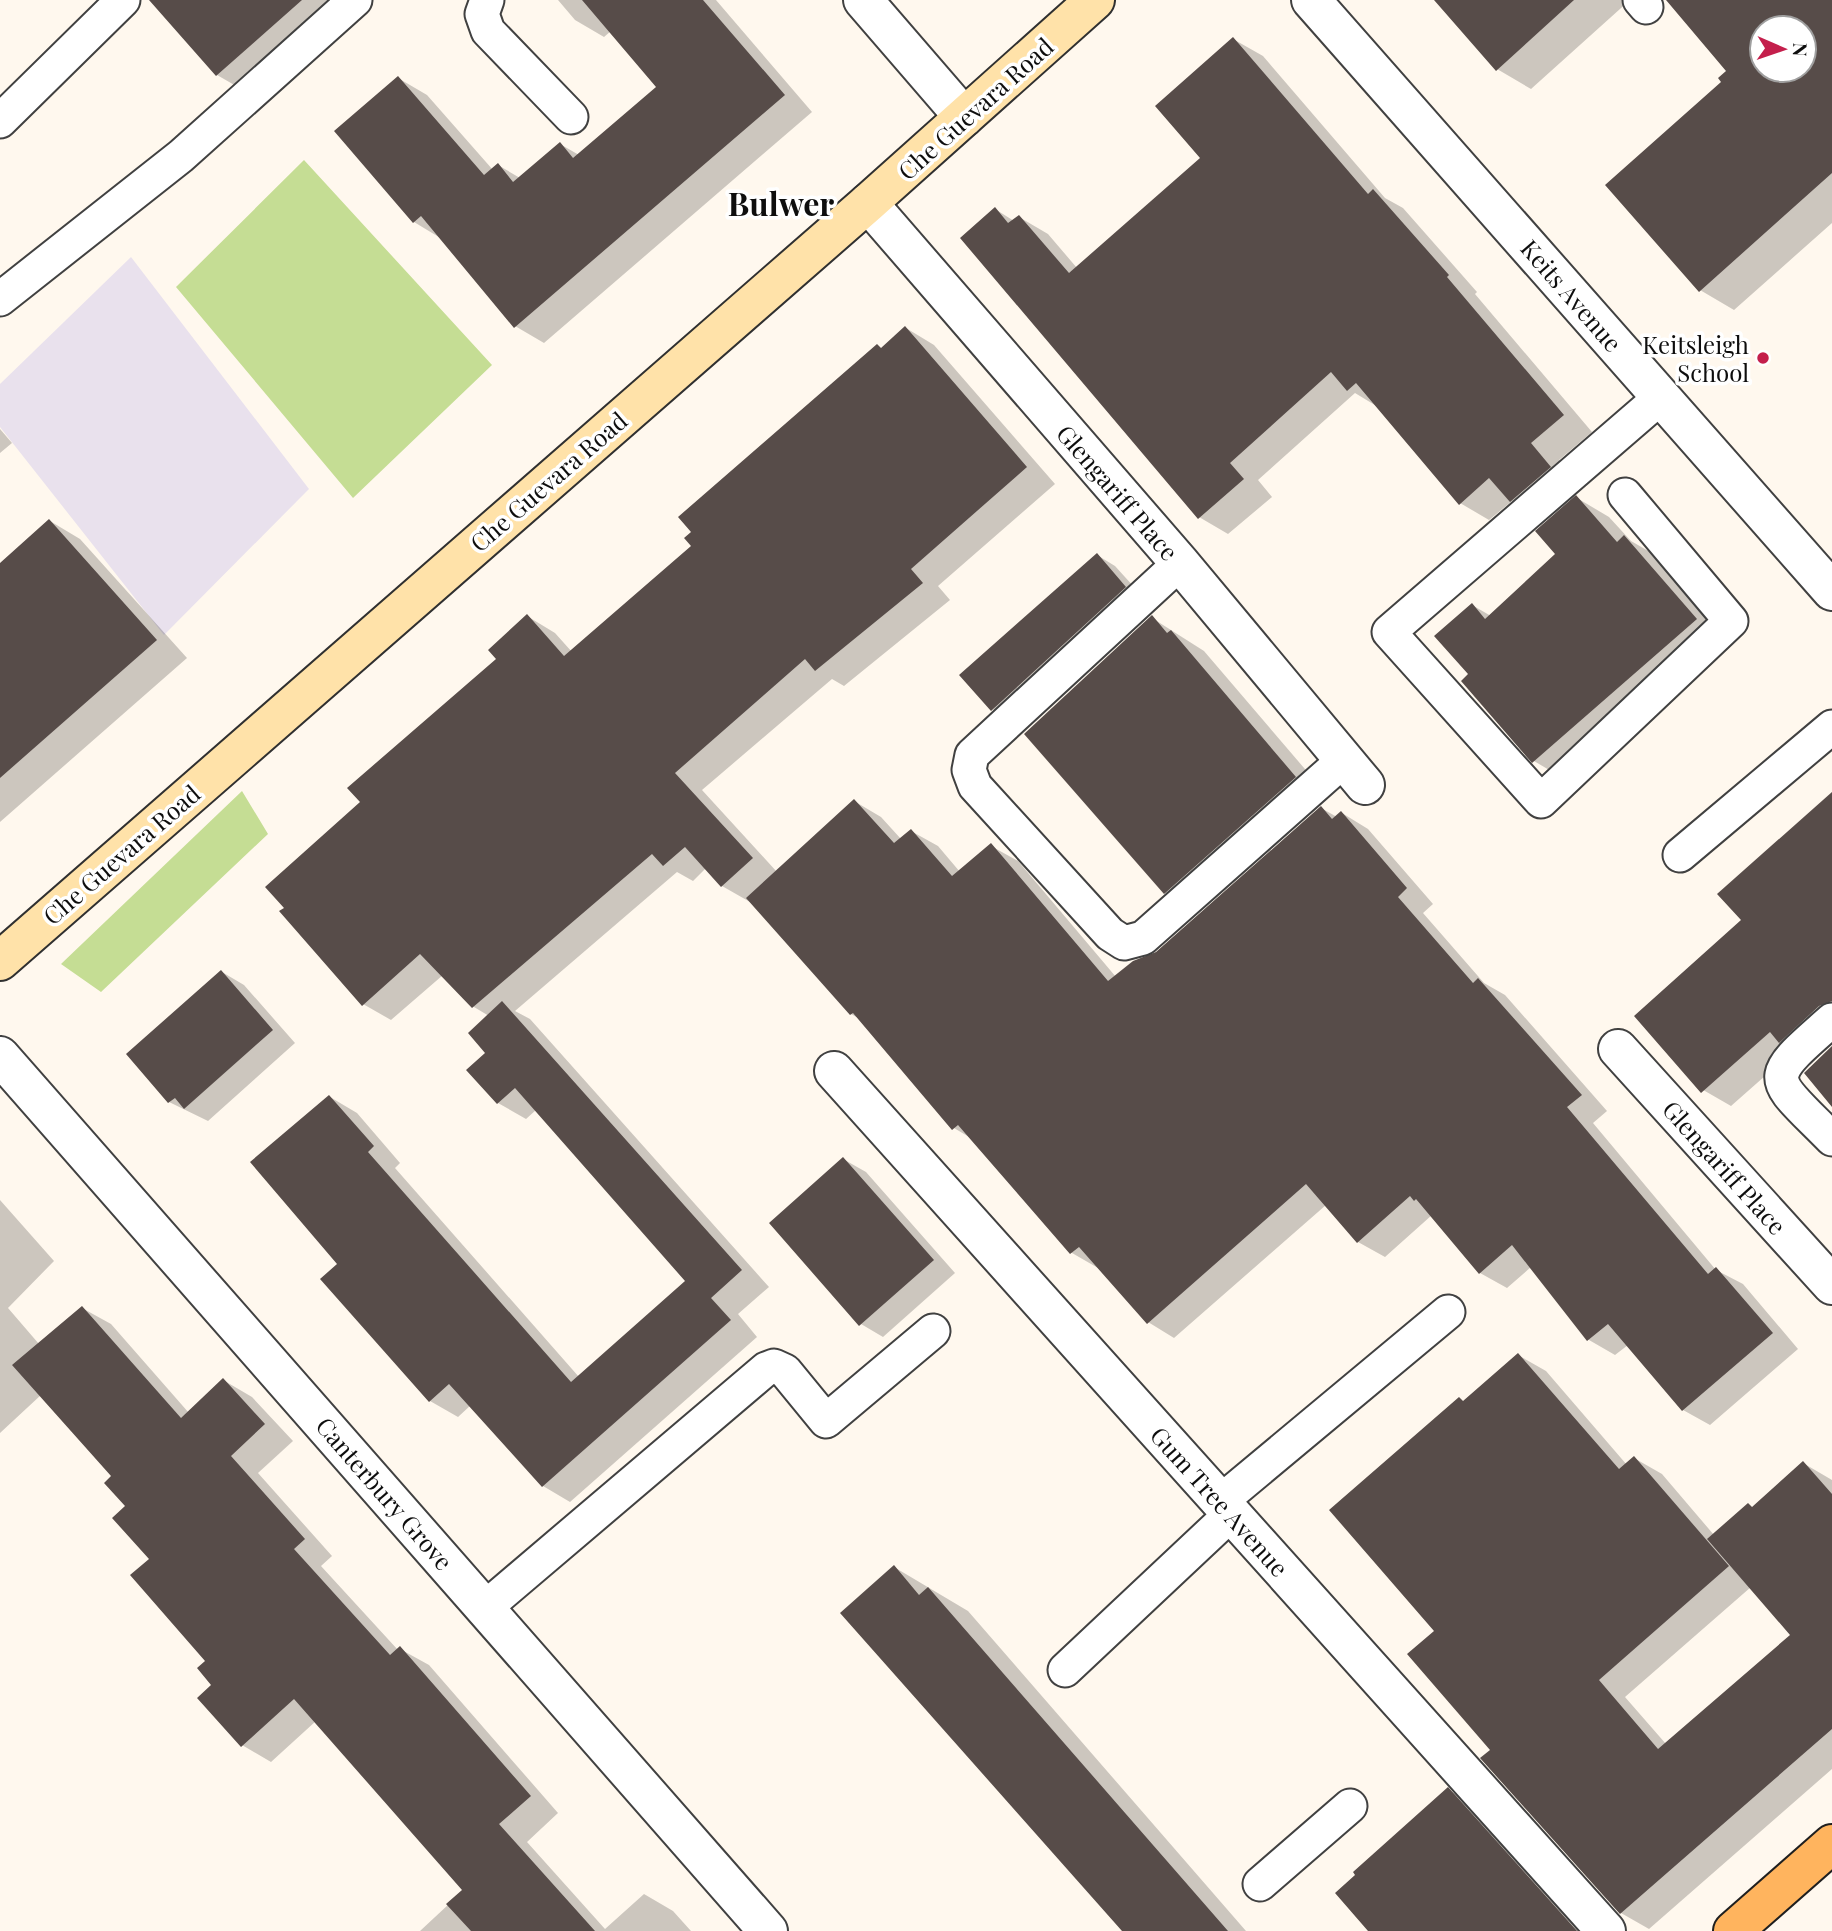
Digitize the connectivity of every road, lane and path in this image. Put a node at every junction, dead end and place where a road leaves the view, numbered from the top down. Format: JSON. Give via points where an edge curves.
{"nodes":[{"id":1,"x":123,"y":0,"type":"edge"},
{"id":2,"x":355,"y":0,"type":"edge"},
{"id":3,"x":487,"y":0,"type":"edge"},
{"id":4,"x":863,"y":0,"type":"edge"},
{"id":5,"x":1311,"y":0,"type":"edge"},
{"id":6,"x":1084,"y":3,"type":"edge"},
{"id":7,"x":571,"y":117,"type":"dead end"},
{"id":8,"x":964,"y":117,"type":"junction"},
{"id":9,"x":0,"y":121,"type":"edge"},
{"id":10,"x":868,"y":203,"type":"junction"},
{"id":11,"x":0,"y":299,"type":"edge"},
{"id":12,"x":1661,"y":397,"type":"junction"},
{"id":13,"x":1625,"y":495,"type":"dead end"},
{"id":14,"x":1180,"y":563,"type":"junction"},
{"id":15,"x":1832,"y":591,"type":"edge"},
{"id":16,"x":1832,"y":727,"type":"edge"},
{"id":17,"x":1354,"y":772,"type":"joint"},
{"id":18,"x":1680,"y":855,"type":"dead end"},
{"id":19,"x":0,"y":961,"type":"edge"},
{"id":20,"x":1832,"y":1020,"type":"edge"},
{"id":21,"x":1618,"y":1049,"type":"dead end"},
{"id":22,"x":0,"y":1056,"type":"edge"},
{"id":23,"x":834,"y":1071,"type":"dead end"},
{"id":24,"x":1832,"y":1139,"type":"edge"},
{"id":25,"x":1832,"y":1285,"type":"edge"},
{"id":26,"x":1448,"y":1312,"type":"dead end"},
{"id":27,"x":933,"y":1331,"type":"dead end"},
{"id":28,"x":1225,"y":1508,"type":"junction"},
{"id":29,"x":486,"y":1607,"type":"junction"},
{"id":30,"x":1065,"y":1670,"type":"dead end"},
{"id":31,"x":1350,"y":1805,"type":"dead end"},
{"id":32,"x":1832,"y":1844,"type":"edge"},
{"id":33,"x":1260,"y":1884,"type":"dead end"},
{"id":34,"x":768,"y":1931,"type":"edge"},
{"id":35,"x":1606,"y":1931,"type":"edge"},
{"id":36,"x":1732,"y":1931,"type":"edge"}],
"edges":[{"from":1,"to":9,"type":"lane"},
{"from":2,"to":11,"type":"lane","via":[[181,156]]},
{"from":3,"to":7,"type":"lane","via":[[482,14],[488,31]]},
{"from":4,"to":8,"type":"street"},
{"from":5,"to":12,"type":"street","name":"Keits Avenue"},
{"from":6,"to":8,"type":"main road","name":"Che Guevara Road"},
{"from":8,"to":10,"type":"main road","name":"Che Guevara Road"},
{"from":10,"to":14,"type":"street","name":"Glengariff Place"},
{"from":10,"to":19,"type":"main road","name":"Che Guevara Road"},
{"from":12,"to":13,"type":"lane","via":[[1388,632],[1541,801],[1731,621]]},
{"from":12,"to":15,"type":"street","name":"Keits Avenue"},
{"from":14,"to":17,"type":"street","name":"Glengariff Place"},
{"from":14,"to":17,"type":"lane","via":[[972,755],[969,770],[975,786],[1110,934],[1124,943],[1143,938]]},
{"from":16,"to":18,"type":"lane"},
{"from":20,"to":24,"type":"lane","via":[[1788,1059],[1780,1073],[1782,1088]]},
{"from":21,"to":25,"type":"street","name":"Glengariff Place"},
{"from":22,"to":29,"type":"street","name":"Canterbury Grove"},
{"from":23,"to":28,"type":"street","name":"Gum Tree Avenue"},
{"from":26,"to":28,"type":"lane"},
{"from":27,"to":29,"type":"lane","via":[[827,1421],[785,1371],[774,1366],[766,1369]]},
{"from":28,"to":30,"type":"lane","via":[[1157,1586]]},
{"from":28,"to":35,"type":"street","name":"Gum Tree Avenue"},
{"from":29,"to":34,"type":"street","name":"Canterbury Grove"},
{"from":31,"to":33,"type":"lane"},
{"from":32,"to":36,"type":"main road"}]}
